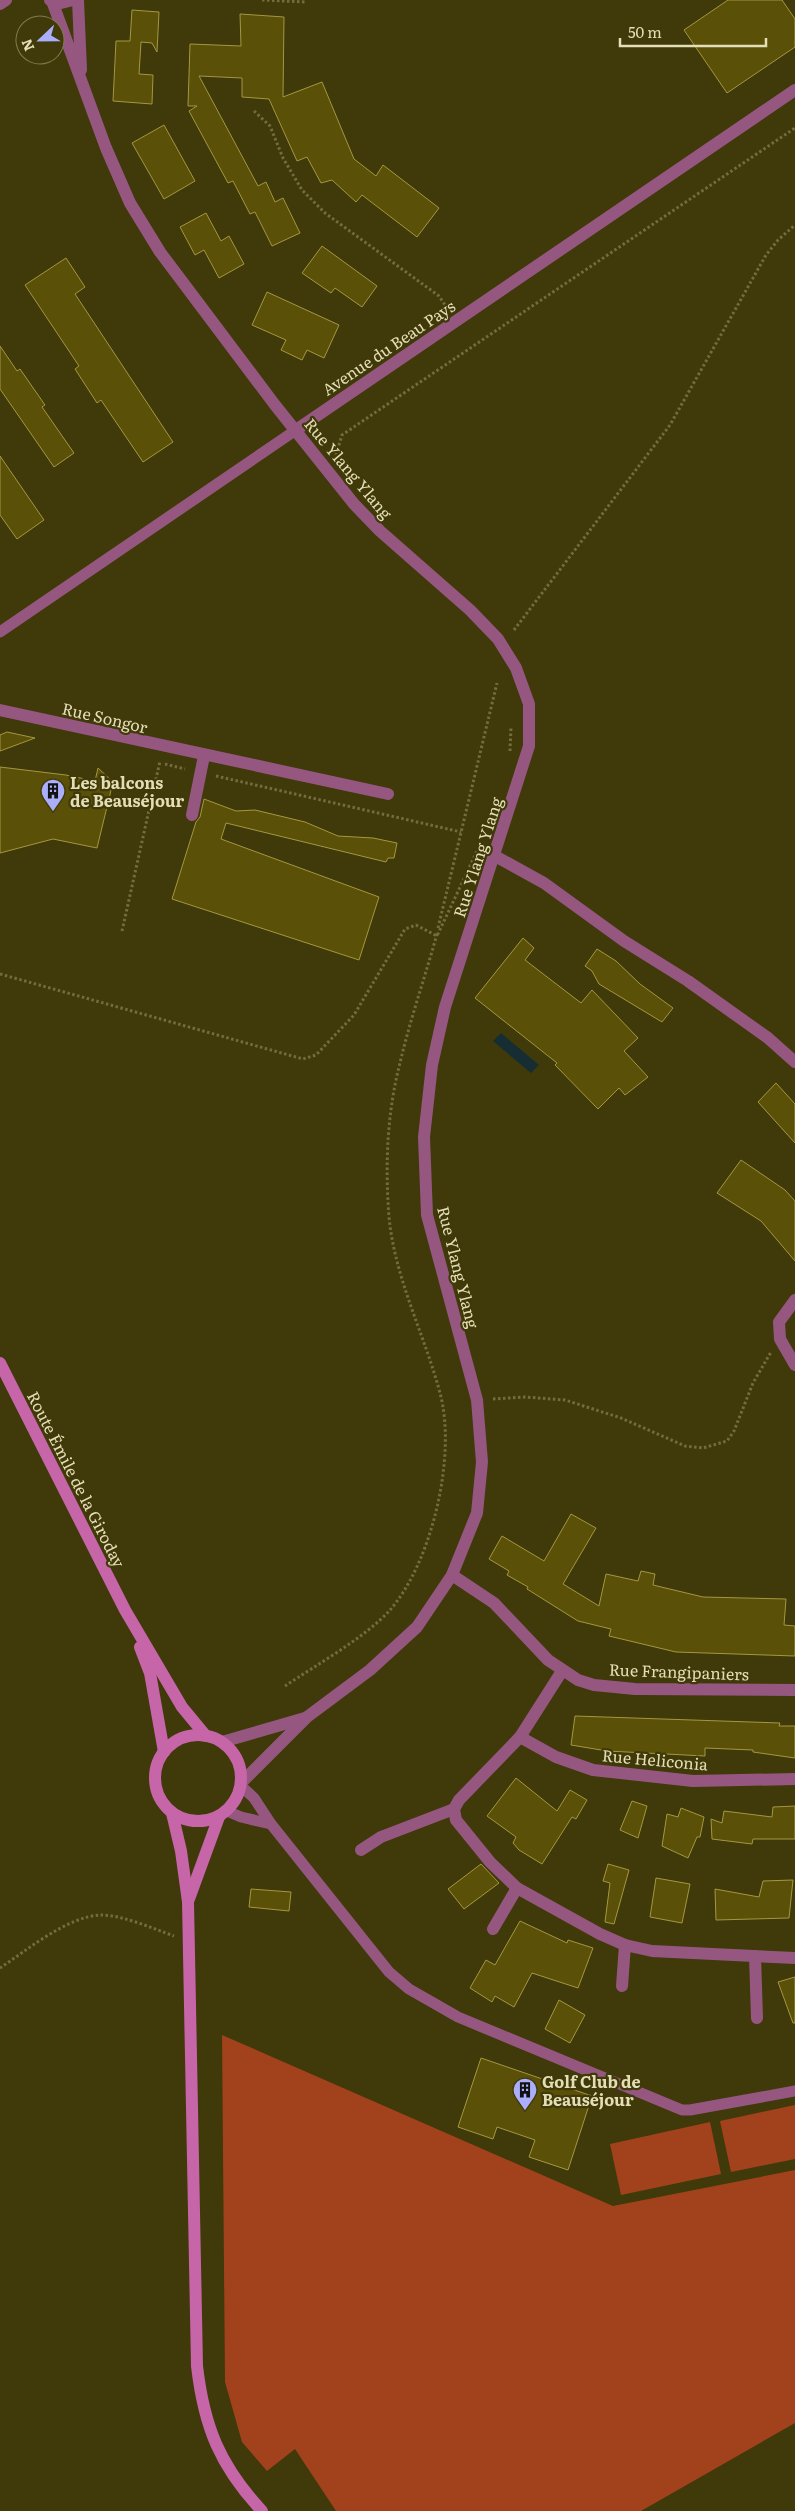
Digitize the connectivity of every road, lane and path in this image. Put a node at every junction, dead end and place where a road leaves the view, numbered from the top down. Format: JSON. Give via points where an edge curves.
{"nodes":[{"id":1,"x":6,"y":0,"type":"edge"},
{"id":2,"x":51,"y":0,"type":"edge"},
{"id":3,"x":72,"y":0,"type":"edge"},
{"id":4,"x":78,"y":0,"type":"edge"},
{"id":5,"x":262,"y":0,"type":"edge"},
{"id":6,"x":306,"y":2,"type":"dead end"},
{"id":7,"x":0,"y":4,"type":"edge"},
{"id":8,"x":82,"y":82,"type":"junction"},
{"id":9,"x":795,"y":90,"type":"edge"},
{"id":10,"x":254,"y":111,"type":"dead end"},
{"id":11,"x":795,"y":128,"type":"edge"},
{"id":12,"x":795,"y":225,"type":"edge"},
{"id":13,"x":456,"y":321,"type":"junction"},
{"id":14,"x":296,"y":430,"type":"junction"},
{"id":15,"x":330,"y":474,"type":"junction"},
{"id":16,"x":514,"y":630,"type":"dead end"},
{"id":17,"x":0,"y":632,"type":"edge"},
{"id":18,"x":0,"y":710,"type":"edge"},
{"id":19,"x":512,"y":721,"type":"dead end"},
{"id":20,"x":163,"y":746,"type":"junction"},
{"id":21,"x":204,"y":756,"type":"junction"},
{"id":22,"x":509,"y":758,"type":"dead end"},
{"id":23,"x":150,"y":760,"type":"dead end"},
{"id":24,"x":159,"y":763,"type":"junction"},
{"id":25,"x":200,"y":772,"type":"junction"},
{"id":26,"x":388,"y":794,"type":"dead end"},
{"id":27,"x":192,"y":815,"type":"dead end"},
{"id":28,"x":461,"y":832,"type":"dead end"},
{"id":29,"x":480,"y":841,"type":"dead end"},
{"id":30,"x":495,"y":856,"type":"junction"},
{"id":31,"x":122,"y":931,"type":"dead end"},
{"id":32,"x":0,"y":974,"type":"edge"},
{"id":33,"x":795,"y":1062,"type":"edge"},
{"id":34,"x":795,"y":1300,"type":"edge"},
{"id":35,"x":780,"y":1339,"type":"junction"},
{"id":36,"x":0,"y":1363,"type":"edge"},
{"id":37,"x":795,"y":1365,"type":"edge"},
{"id":38,"x":477,"y":1400,"type":"junction"},
{"id":39,"x":452,"y":1575,"type":"junction"},
{"id":40,"x":125,"y":1610,"type":"junction"},
{"id":41,"x":562,"y":1671,"type":"junction"},
{"id":42,"x":795,"y":1690,"type":"edge"},
{"id":43,"x":307,"y":1717,"type":"junction"},
{"id":44,"x":206,"y":1736,"type":"junction"},
{"id":45,"x":520,"y":1737,"type":"junction"},
{"id":46,"x":222,"y":1742,"type":"junction"},
{"id":47,"x":164,"y":1752,"type":"junction"},
{"id":48,"x":795,"y":1779,"type":"edge"},
{"id":49,"x":241,"y":1784,"type":"junction"},
{"id":50,"x":454,"y":1809,"type":"junction"},
{"id":51,"x":172,"y":1813,"type":"junction"},
{"id":52,"x":223,"y":1814,"type":"junction"},
{"id":53,"x":271,"y":1824,"type":"junction"},
{"id":54,"x":361,"y":1850,"type":"dead end"},
{"id":55,"x":517,"y":1888,"type":"junction"},
{"id":56,"x":188,"y":1902,"type":"junction"},
{"id":57,"x":493,"y":1929,"type":"dead end"},
{"id":58,"x":189,"y":1942,"type":"junction"},
{"id":59,"x":624,"y":1945,"type":"junction"},
{"id":60,"x":755,"y":1956,"type":"junction"},
{"id":61,"x":795,"y":1958,"type":"edge"},
{"id":62,"x":0,"y":1968,"type":"edge"},
{"id":63,"x":622,"y":1986,"type":"dead end"},
{"id":64,"x":757,"y":2018,"type":"dead end"},
{"id":65,"x":795,"y":2091,"type":"edge"},
{"id":66,"x":262,"y":2511,"type":"edge"}],
"edges":[{"from":1,"to":7,"type":"street"},
{"from":2,"to":3,"type":"street","via":[[61,3]]},
{"from":2,"to":8,"type":"street","name":"Rue Ylang Ylang"},
{"from":4,"to":8,"type":"street","name":"Rue Ylang Ylang"},
{"from":5,"to":6,"type":"path"},
{"from":8,"to":14,"type":"street","name":"Rue Ylang Ylang","via":[[130,203],[155,244]]},
{"from":9,"to":13,"type":"street","name":"Avenue du Beau Pays"},
{"from":10,"to":13,"type":"path","via":[[270,126],[282,158],[302,190],[325,213],[438,296]]},
{"from":11,"to":15,"type":"path","via":[[342,435]]},
{"from":12,"to":16,"type":"path","via":[[766,256],[670,425]]},
{"from":13,"to":14,"type":"street","name":"Avenue du Beau Pays"},
{"from":14,"to":15,"type":"street","name":"Rue Ylang Ylang"},
{"from":14,"to":17,"type":"lane","name":"Avenue du Beau Pays"},
{"from":15,"to":30,"type":"street","name":"Rue Ylang Ylang","via":[[380,531],[498,639],[516,668],[529,704],[529,746]]},
{"from":18,"to":20,"type":"street","name":"Rue Songor"},
{"from":19,"to":22,"type":"path"},
{"from":20,"to":21,"type":"street","name":"Rue Songor"},
{"from":20,"to":24,"type":"path"},
{"from":21,"to":25,"type":"street"},
{"from":21,"to":26,"type":"street","name":"Rue Songor"},
{"from":23,"to":24,"type":"path"},
{"from":24,"to":25,"type":"path"},
{"from":24,"to":31,"type":"path"},
{"from":25,"to":27,"type":"street"},
{"from":25,"to":28,"type":"path"},
{"from":29,"to":32,"type":"path","via":[[436,936],[416,925],[405,929],[354,1015],[328,1045],[316,1055],[303,1059]]},
{"from":30,"to":33,"type":"street","via":[[544,883],[624,941],[688,981],[768,1038]]},
{"from":30,"to":38,"type":"street","name":"Rue Ylang Ylang","via":[[445,1007],[432,1065],[424,1137],[427,1215]]},
{"from":34,"to":35,"type":"street","via":[[779,1322]]},
{"from":35,"to":37,"type":"street"},
{"from":35,"to":38,"type":"path","via":[[753,1382],[727,1441],[703,1448],[685,1446],[621,1418],[565,1400],[525,1397]]},
{"from":36,"to":40,"type":"main road","name":"Route Émile de la Giroday"},
{"from":38,"to":39,"type":"street","name":"Rue Ylang Ylang","via":[[482,1462],[477,1513]]},
{"from":39,"to":41,"type":"street","name":"Rue Frangipaniers","via":[[494,1603]]},
{"from":39,"to":43,"type":"street","name":"Rue Ylang Ylang","via":[[417,1628],[370,1670]]},
{"from":40,"to":44,"type":"main road","via":[[182,1707]]},
{"from":40,"to":47,"type":"main road","via":[[150,1673]]},
{"from":41,"to":42,"type":"street","name":"Rue Frangipaniers","via":[[594,1685],[635,1689]]},
{"from":41,"to":45,"type":"street"},
{"from":43,"to":46,"type":"street"},
{"from":43,"to":49,"type":"street"},
{"from":44,"to":46,"type":"main road"},
{"from":44,"to":47,"type":"main road","via":[[182,1738]]},
{"from":45,"to":48,"type":"street","name":"Rue Heliconia","via":[[556,1757],[593,1770],[693,1781]]},
{"from":45,"to":50,"type":"street"},
{"from":46,"to":49,"type":"main road","via":[[237,1760]]},
{"from":47,"to":51,"type":"main road","via":[[157,1764],[155,1778],[163,1804]]},
{"from":49,"to":52,"type":"main road","via":[[238,1795]]},
{"from":49,"to":53,"type":"lane"},
{"from":50,"to":54,"type":"street","via":[[381,1837]]},
{"from":50,"to":55,"type":"street","via":[[456,1820],[490,1862]]},
{"from":51,"to":52,"type":"main road","via":[[195,1822],[208,1821]]},
{"from":51,"to":56,"type":"main road"},
{"from":52,"to":53,"type":"lane"},
{"from":52,"to":56,"type":"main road"},
{"from":53,"to":65,"type":"lane","via":[[389,1972],[409,1989],[458,2016],[682,2110]]},
{"from":55,"to":57,"type":"street"},
{"from":55,"to":59,"type":"street"},
{"from":56,"to":58,"type":"main road"},
{"from":58,"to":62,"type":"path","via":[[134,1922],[101,1915],[79,1920],[53,1933]]},
{"from":58,"to":66,"type":"main road","via":[[197,2366],[201,2396],[215,2443],[234,2479]]},
{"from":59,"to":60,"type":"street","via":[[652,1950]]},
{"from":59,"to":63,"type":"street"},
{"from":60,"to":61,"type":"street"},
{"from":60,"to":64,"type":"street"}]}
